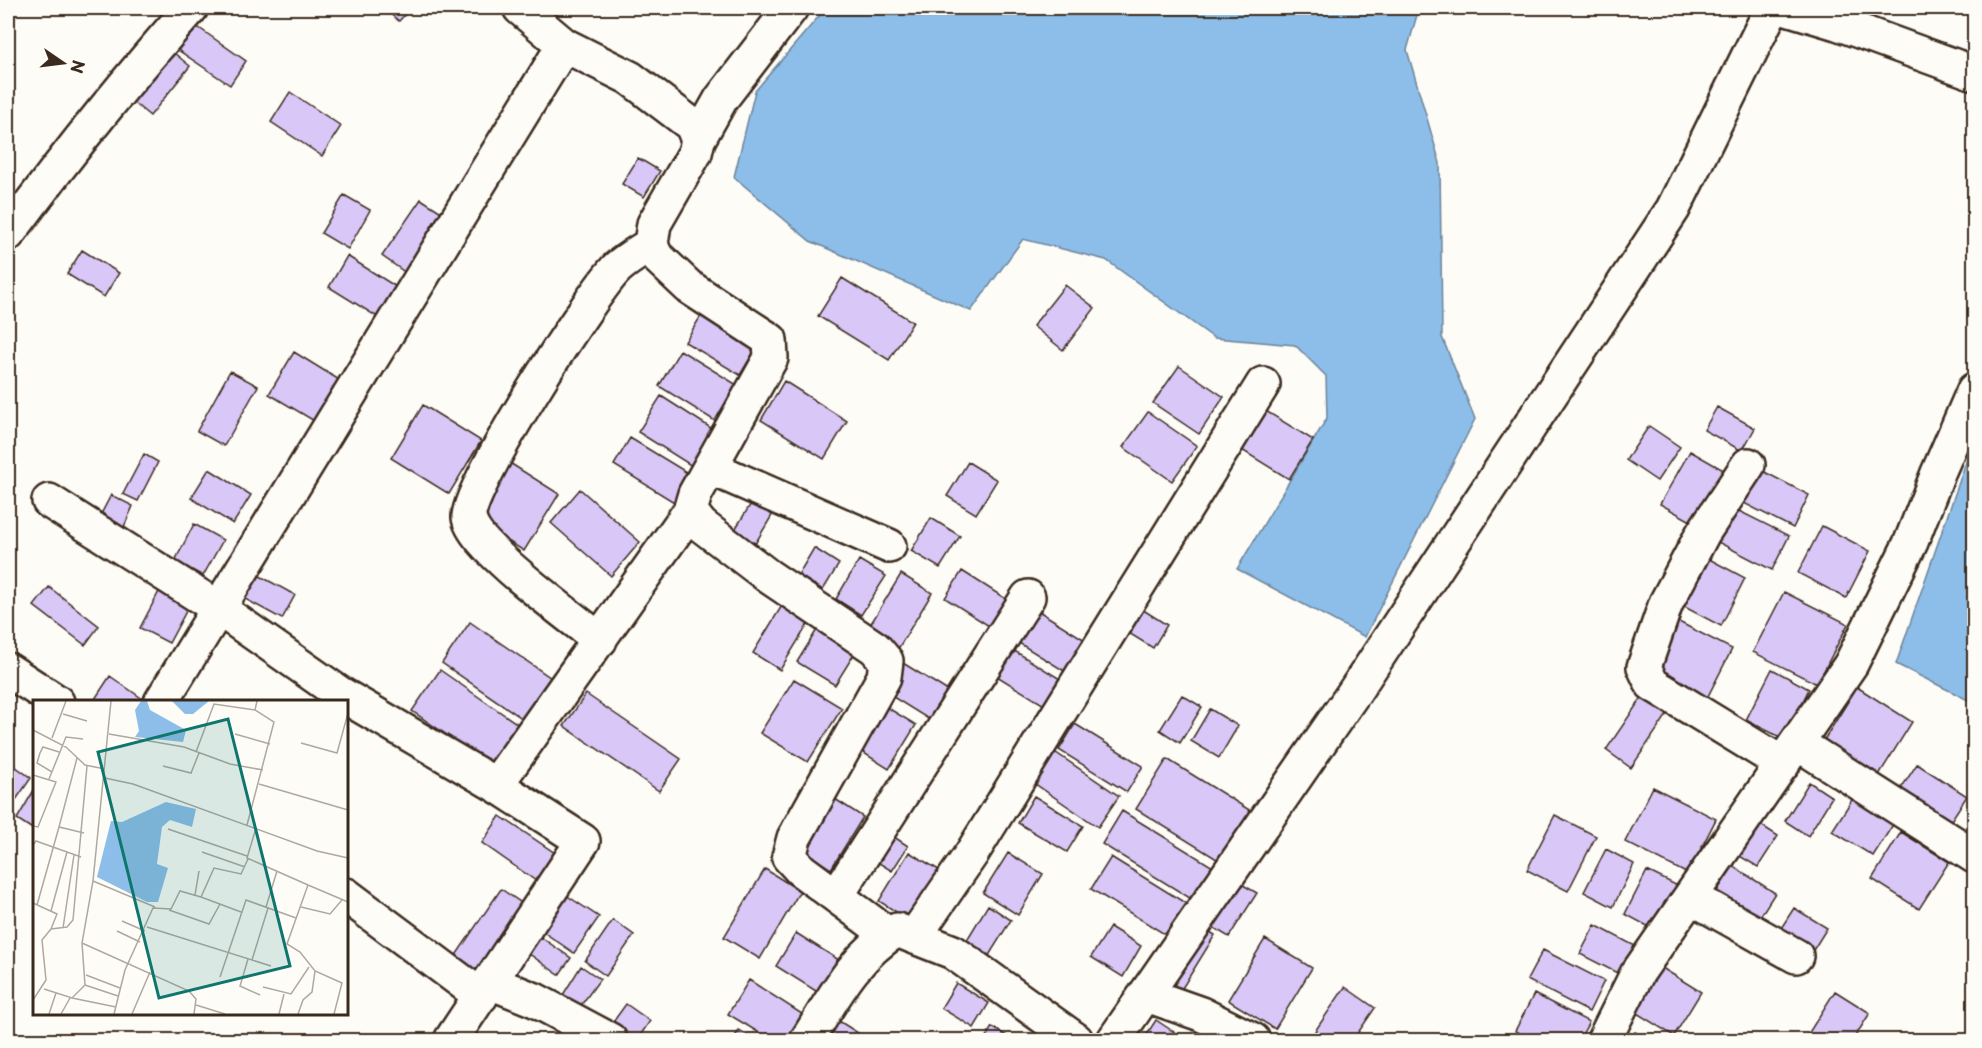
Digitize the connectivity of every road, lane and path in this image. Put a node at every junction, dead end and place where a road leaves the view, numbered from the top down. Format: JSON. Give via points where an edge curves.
{"nodes":[{"id":1,"x":191,"y":8,"type":"edge"},
{"id":2,"x":791,"y":8,"type":"edge"},
{"id":3,"x":1772,"y":8,"type":"edge"},
{"id":4,"x":1786,"y":8,"type":"edge"},
{"id":5,"x":535,"y":12,"type":"edge"},
{"id":6,"x":1840,"y":15,"type":"edge"},
{"id":7,"x":564,"y":45,"type":"junction"},
{"id":8,"x":1974,"y":73,"type":"edge"},
{"id":9,"x":698,"y":140,"type":"junction"},
{"id":10,"x":8,"y":234,"type":"edge"},
{"id":11,"x":651,"y":244,"type":"junction"},
{"id":12,"x":1263,"y":384,"type":"dead end"},
{"id":13,"x":1974,"y":390,"type":"edge"},
{"id":14,"x":1748,"y":465,"type":"dead end"},
{"id":15,"x":711,"y":468,"type":"junction"},
{"id":16,"x":49,"y":501,"type":"dead end"},
{"id":17,"x":690,"y":511,"type":"junction"},
{"id":18,"x":889,"y":546,"type":"dead end"},
{"id":19,"x":1028,"y":597,"type":"dead end"},
{"id":20,"x":218,"y":608,"type":"junction"},
{"id":21,"x":600,"y":640,"type":"junction"},
{"id":22,"x":8,"y":670,"type":"edge"},
{"id":23,"x":54,"y":700,"type":"edge"},
{"id":24,"x":162,"y":700,"type":"edge"},
{"id":25,"x":1790,"y":754,"type":"junction"},
{"id":26,"x":496,"y":785,"type":"junction"},
{"id":27,"x":1974,"y":855,"type":"edge"},
{"id":28,"x":837,"y":895,"type":"junction"},
{"id":29,"x":348,"y":896,"type":"edge"},
{"id":30,"x":1691,"y":897,"type":"junction"},
{"id":31,"x":902,"y":936,"type":"junction"},
{"id":32,"x":1796,"y":956,"type":"dead end"},
{"id":33,"x":485,"y":989,"type":"junction"},
{"id":34,"x":1147,"y":995,"type":"junction"},
{"id":35,"x":451,"y":1041,"type":"edge"},
{"id":36,"x":610,"y":1041,"type":"edge"},
{"id":37,"x":807,"y":1041,"type":"edge"},
{"id":38,"x":1076,"y":1041,"type":"edge"},
{"id":39,"x":1114,"y":1041,"type":"edge"},
{"id":40,"x":1253,"y":1041,"type":"edge"},
{"id":41,"x":1604,"y":1041,"type":"edge"}],
"edges":[{"from":1,"to":10,"type":"street","via":[[69,152]]},
{"from":2,"to":9,"type":"street","via":[[721,99]]},
{"from":3,"to":34,"type":"street","via":[[1673,209],[1355,691]]},
{"from":4,"to":6,"type":"street"},
{"from":5,"to":7,"type":"street"},
{"from":6,"to":8,"type":"street"},
{"from":7,"to":9,"type":"street","via":[[630,78],[692,125]]},
{"from":7,"to":20,"type":"street"},
{"from":9,"to":11,"type":"street","via":[[695,153],[654,224]]},
{"from":11,"to":15,"type":"street","via":[[655,255],[689,287],[770,340],[771,358]]},
{"from":11,"to":21,"type":"street","via":[[617,268],[579,320],[510,429],[476,490],[468,516],[474,531],[502,560]]},
{"from":12,"to":31,"type":"street","via":[[972,853]]},
{"from":13,"to":25,"type":"street","via":[[1911,542],[1851,664]]},
{"from":14,"to":25,"type":"street","via":[[1703,533],[1666,603],[1644,667],[1652,684]]},
{"from":15,"to":17,"type":"street"},
{"from":15,"to":18,"type":"street"},
{"from":16,"to":20,"type":"street"},
{"from":17,"to":21,"type":"street"},
{"from":17,"to":28,"type":"street","via":[[701,525],[875,648],[886,661],[884,676],[794,838],[789,857]]},
{"from":19,"to":28,"type":"street"},
{"from":20,"to":24,"type":"street"},
{"from":20,"to":26,"type":"street","via":[[339,693]]},
{"from":21,"to":26,"type":"street"},
{"from":22,"to":23,"type":"street"},
{"from":25,"to":27,"type":"street"},
{"from":25,"to":30,"type":"street"},
{"from":26,"to":33,"type":"street","via":[[583,841]]},
{"from":28,"to":31,"type":"street"},
{"from":29,"to":33,"type":"street"},
{"from":30,"to":32,"type":"street"},
{"from":30,"to":41,"type":"street","via":[[1637,974]]},
{"from":31,"to":37,"type":"street","via":[[879,940],[854,966]]},
{"from":31,"to":38,"type":"street","via":[[953,952]]},
{"from":33,"to":35,"type":"street"},
{"from":33,"to":36,"type":"street","via":[[535,1000]]},
{"from":34,"to":39,"type":"street"},
{"from":34,"to":40,"type":"street","via":[[1201,1014]]}]}
